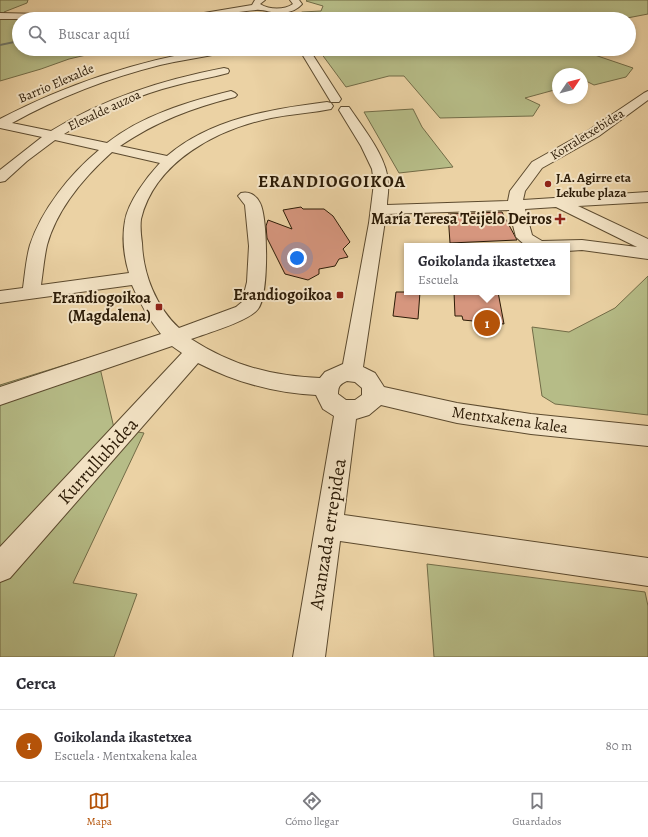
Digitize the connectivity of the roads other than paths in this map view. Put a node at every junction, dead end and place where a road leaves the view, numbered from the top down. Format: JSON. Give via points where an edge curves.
{"nodes":[{"id":1,"x":294,"y":0,"type":"edge"},
{"id":2,"x":259,"y":4,"type":"edge"},
{"id":3,"x":279,"y":10,"type":"joint"},
{"id":4,"x":221,"y":12,"type":"edge"},
{"id":5,"x":0,"y":16,"type":"edge"},
{"id":6,"x":12,"y":16,"type":"edge"},
{"id":7,"x":186,"y":56,"type":"edge"},
{"id":8,"x":219,"y":56,"type":"edge"},
{"id":9,"x":308,"y":56,"type":"edge"},
{"id":10,"x":224,"y":71,"type":"junction"},
{"id":11,"x":231,"y":95,"type":"junction"},
{"id":12,"x":648,"y":95,"type":"edge"},
{"id":13,"x":336,"y":105,"type":"junction"},
{"id":14,"x":239,"y":114,"type":"junction"},
{"id":15,"x":0,"y":124,"type":"edge"},
{"id":16,"x":53,"y":135,"type":"junction"},
{"id":17,"x":108,"y":148,"type":"junction"},
{"id":18,"x":170,"y":161,"type":"junction"},
{"id":19,"x":0,"y":178,"type":"edge"},
{"id":20,"x":246,"y":196,"type":"dead end"},
{"id":21,"x":648,"y":197,"type":"edge"},
{"id":22,"x":560,"y":203,"type":"junction"},
{"id":23,"x":517,"y":205,"type":"junction"},
{"id":24,"x":379,"y":210,"type":"junction"},
{"id":25,"x":533,"y":243,"type":"edge"},
{"id":26,"x":570,"y":245,"type":"edge"},
{"id":27,"x":648,"y":246,"type":"edge"},
{"id":28,"x":648,"y":254,"type":"edge"},
{"id":29,"x":138,"y":278,"type":"junction"},
{"id":30,"x":31,"y":293,"type":"junction"},
{"id":31,"x":0,"y":297,"type":"edge"},
{"id":32,"x":176,"y":337,"type":"junction"},
{"id":33,"x":195,"y":352,"type":"junction"},
{"id":34,"x":352,"y":372,"type":"junction"},
{"id":35,"x":326,"y":387,"type":"junction"},
{"id":36,"x":374,"y":394,"type":"junction"},
{"id":37,"x":0,"y":396,"type":"edge"},
{"id":38,"x":346,"y":410,"type":"junction"},
{"id":39,"x":648,"y":436,"type":"edge"},
{"id":40,"x":330,"y":526,"type":"junction"},
{"id":41,"x":0,"y":568,"type":"edge"},
{"id":42,"x":648,"y":572,"type":"edge"},
{"id":43,"x":309,"y":657,"type":"edge"}],
"edges":[{"from":1,"to":3,"type":"street","via":[[297,6]]},
{"from":2,"to":3,"type":"street","via":[[267,10]]},
{"from":2,"to":4,"type":"street"},
{"from":5,"to":6,"type":"street"},
{"from":7,"to":15,"type":"street","name":"Barrio Elexalde","via":[[117,74],[55,96]]},
{"from":8,"to":10,"type":"street"},
{"from":9,"to":13,"type":"street"},
{"from":10,"to":11,"type":"street"},
{"from":10,"to":16,"type":"street","name":"Elexalde auzoa","via":[[144,91],[84,116]]},
{"from":11,"to":14,"type":"street"},
{"from":11,"to":17,"type":"street","name":"Elexalde auzoa","via":[[170,112],[139,127]]},
{"from":12,"to":23,"type":"street","name":"Korraletxebidea","via":[[594,133],[537,165],[516,194]]},
{"from":13,"to":14,"type":"street"},
{"from":13,"to":24,"type":"street","via":[[368,146],[379,169]]},
{"from":14,"to":18,"type":"street","via":[[185,148]]},
{"from":15,"to":16,"type":"street"},
{"from":16,"to":17,"type":"street"},
{"from":16,"to":19,"type":"street","name":"Elexalde auzoa"},
{"from":17,"to":18,"type":"street"},
{"from":17,"to":30,"type":"street","name":"Elexalde auzoa","via":[[73,182],[53,214],[40,240]]},
{"from":18,"to":29,"type":"street","via":[[150,184],[134,218],[131,249]]},
{"from":20,"to":32,"type":"street","via":[[253,204],[258,246],[256,282],[251,305],[243,312],[227,319]]},
{"from":21,"to":22,"type":"street"},
{"from":22,"to":23,"type":"street"},
{"from":22,"to":27,"type":"street"},
{"from":23,"to":24,"type":"street"},
{"from":23,"to":25,"type":"street","via":[[524,238]]},
{"from":24,"to":34,"type":"street"},
{"from":26,"to":28,"type":"street"},
{"from":29,"to":30,"type":"street"},
{"from":29,"to":32,"type":"street","via":[[160,318]]},
{"from":30,"to":31,"type":"street"},
{"from":32,"to":33,"type":"street"},
{"from":32,"to":37,"type":"street"},
{"from":33,"to":35,"type":"street","via":[[242,374],[273,382]]},
{"from":33,"to":41,"type":"street","name":"Kurrullubidea"},
{"from":34,"to":35,"type":"street","via":[[332,377]]},
{"from":34,"to":36,"type":"street","via":[[371,382]]},
{"from":35,"to":38,"type":"street","via":[[326,393],[333,404]]},
{"from":36,"to":38,"type":"street","via":[[372,400],[361,409]]},
{"from":36,"to":39,"type":"street","name":"Mentxakena kalea","via":[[457,413],[531,424]]},
{"from":38,"to":40,"type":"street","name":"Avanzada errepidea"},
{"from":40,"to":42,"type":"street"},
{"from":40,"to":43,"type":"street","name":"Avanzada errepidea"}]}
